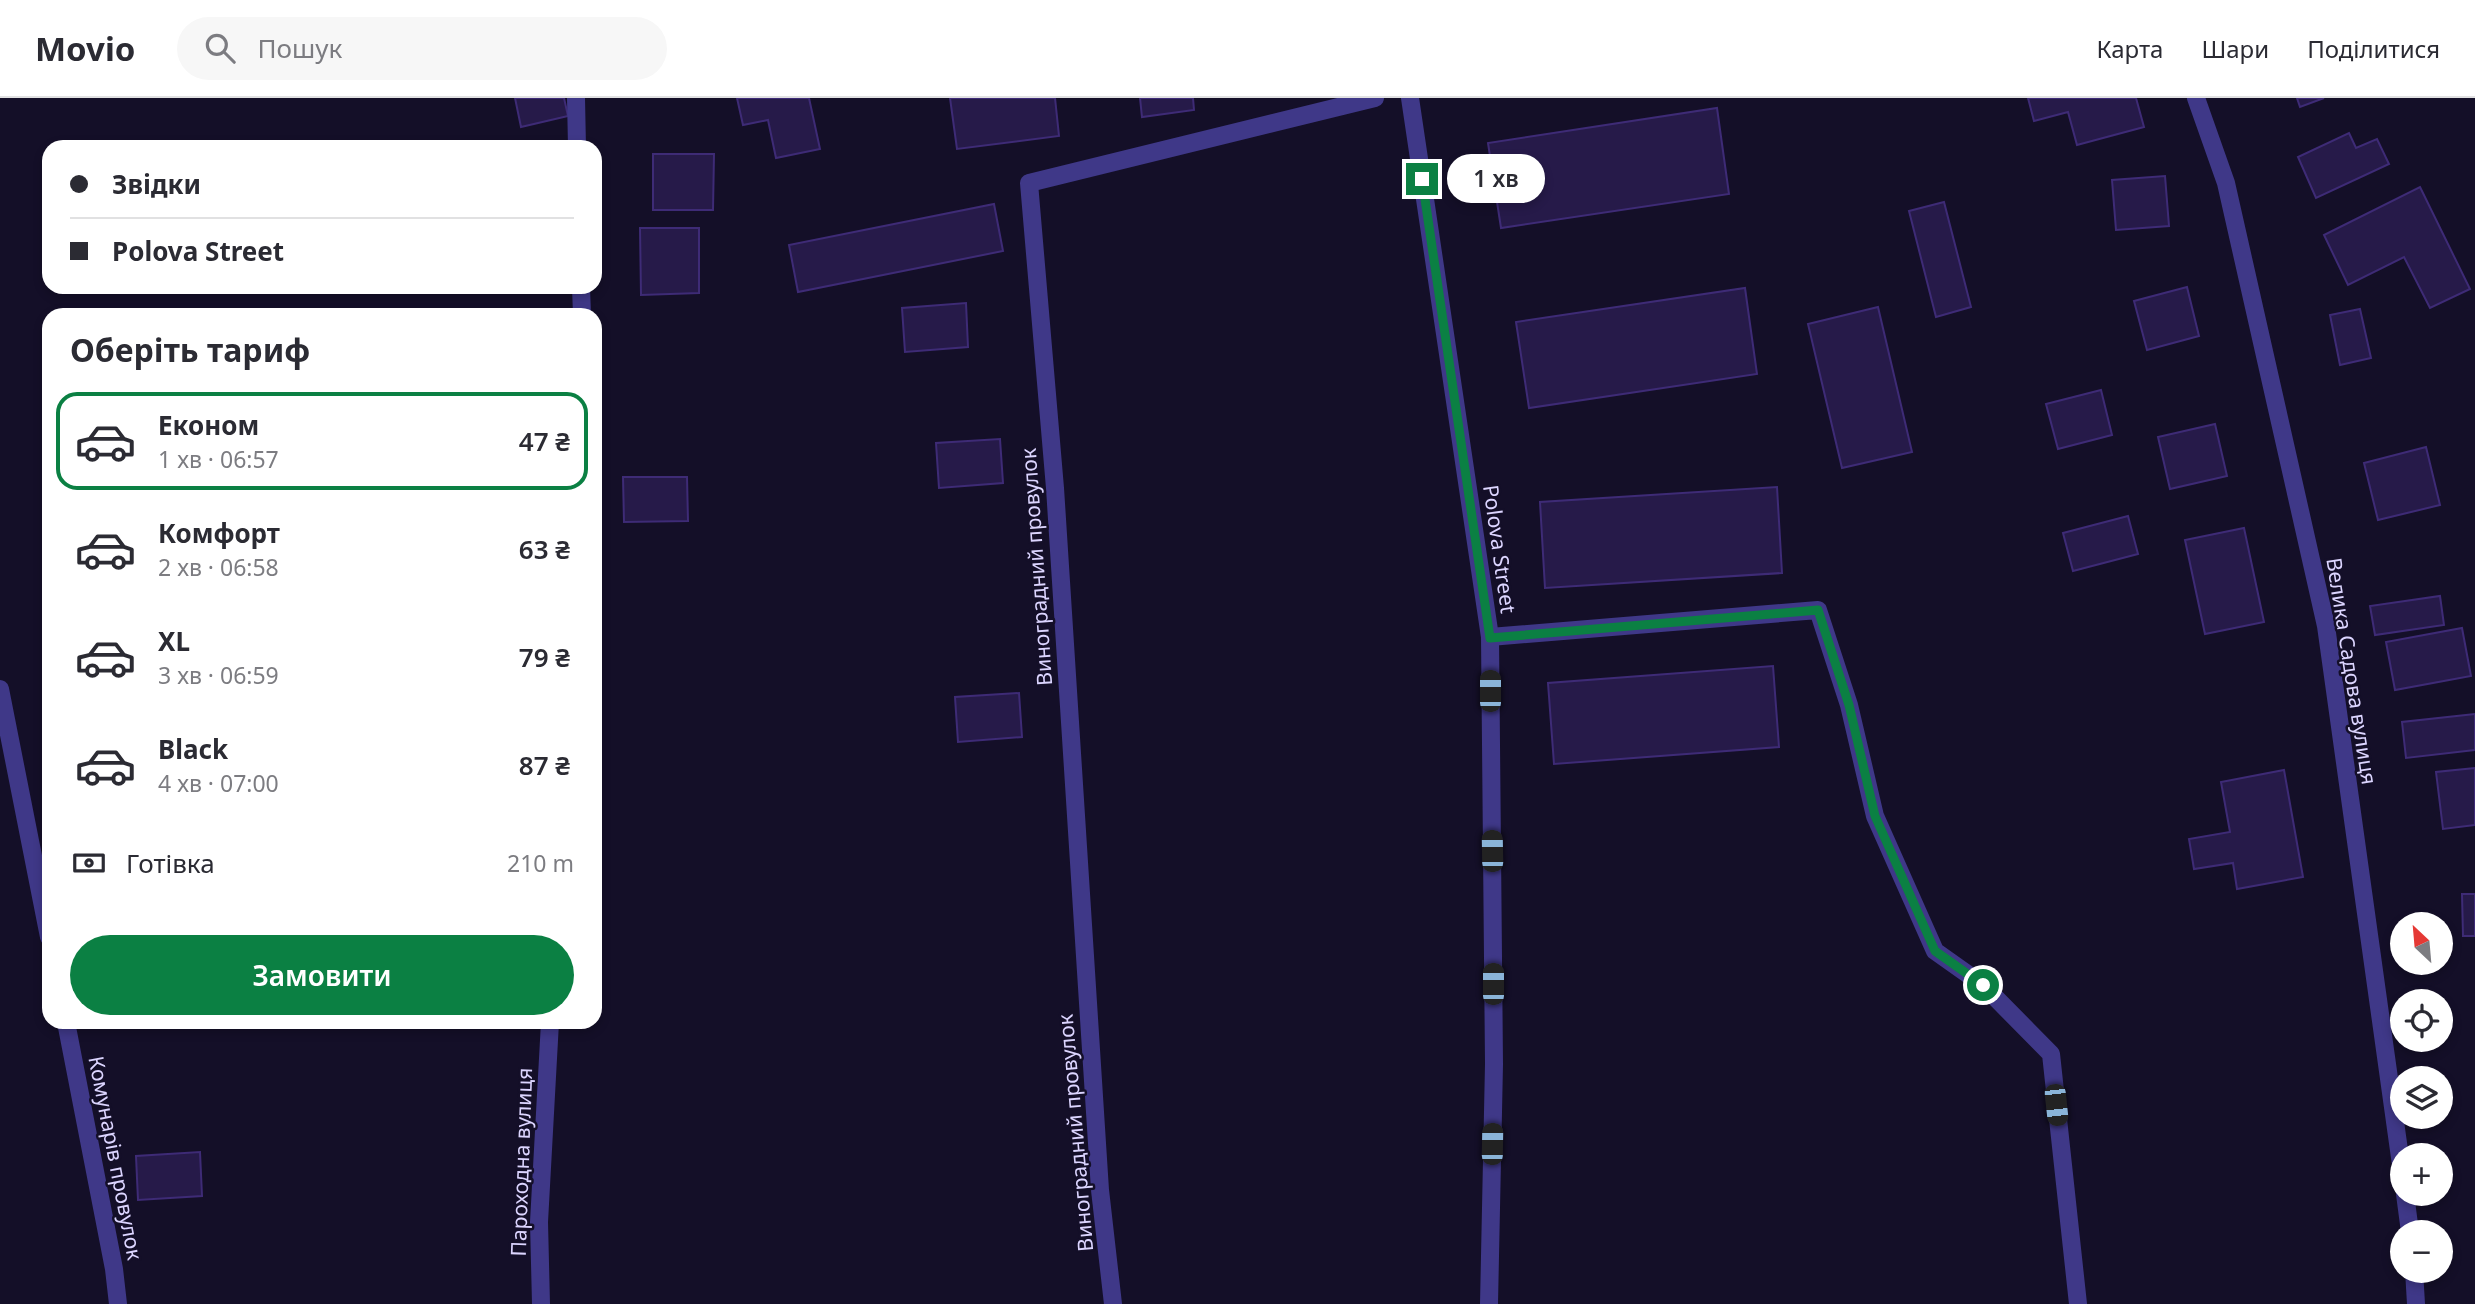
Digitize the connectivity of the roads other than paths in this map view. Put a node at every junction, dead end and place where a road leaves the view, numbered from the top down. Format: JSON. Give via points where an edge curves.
{"nodes":[{"id":1,"x":576,"y":98,"type":"edge"},
{"id":2,"x":1375,"y":98,"type":"edge"},
{"id":3,"x":1410,"y":98,"type":"edge"},
{"id":4,"x":2196,"y":98,"type":"edge"},
{"id":5,"x":577,"y":140,"type":"edge"},
{"id":6,"x":1490,"y":638,"type":"junction"},
{"id":7,"x":0,"y":689,"type":"edge"},
{"id":8,"x":42,"y":902,"type":"edge"},
{"id":9,"x":67,"y":1029,"type":"edge"},
{"id":10,"x":550,"y":1029,"type":"edge"},
{"id":11,"x":2398,"y":1143,"type":"edge"},
{"id":12,"x":2415,"y":1283,"type":"edge"},
{"id":13,"x":118,"y":1304,"type":"edge"},
{"id":14,"x":541,"y":1304,"type":"edge"},
{"id":15,"x":1113,"y":1304,"type":"edge"},
{"id":16,"x":1489,"y":1304,"type":"edge"},
{"id":17,"x":2078,"y":1304,"type":"edge"},
{"id":18,"x":2416,"y":1304,"type":"edge"}],
"edges":[{"from":1,"to":5,"type":"street"},
{"from":2,"to":15,"type":"street","name":"Виноградний провулок","via":[[1029,183],[1055,488],[1100,1190]]},
{"from":3,"to":6,"type":"street","name":"Polova Street"},
{"from":4,"to":11,"type":"street","name":"Велика Садова вулиця","via":[[2226,183],[2326,626]]},
{"from":6,"to":16,"type":"street","name":"Polova Street","via":[[1494,1064]]},
{"from":6,"to":17,"type":"street","via":[[1818,610],[1849,705],[1875,816],[1935,951],[1983,985],[2051,1054]]},
{"from":7,"to":8,"type":"street"},
{"from":9,"to":13,"type":"street","name":"Комунарів провулок"},
{"from":10,"to":14,"type":"street","name":"Пароходна вулиця","via":[[539,1222]]},
{"from":12,"to":18,"type":"street"}]}
